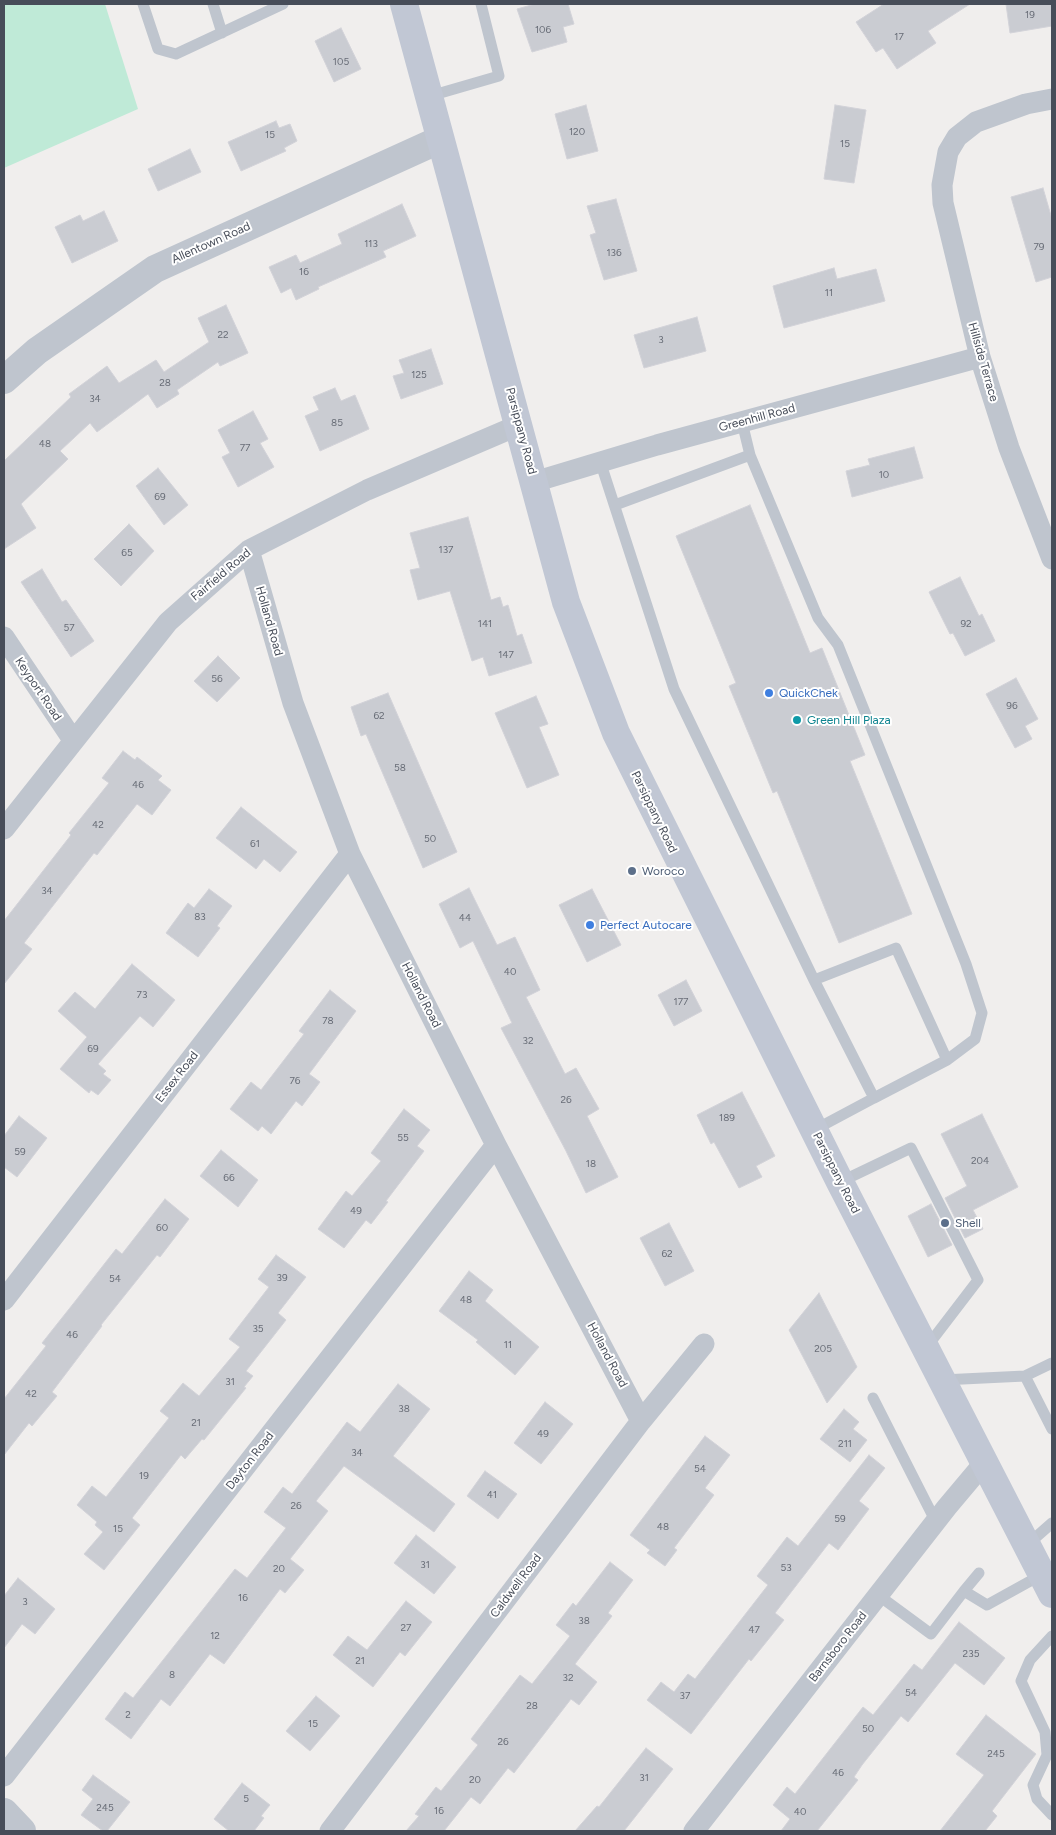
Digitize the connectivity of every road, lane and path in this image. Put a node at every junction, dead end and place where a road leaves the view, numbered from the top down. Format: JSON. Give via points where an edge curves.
{"nodes":[{"id":1,"x":142,"y":4,"type":"edge"},
{"id":2,"x":213,"y":4,"type":"edge"},
{"id":3,"x":283,"y":4,"type":"edge"},
{"id":4,"x":404,"y":4,"type":"edge"},
{"id":5,"x":481,"y":4,"type":"edge"},
{"id":6,"x":222,"y":33,"type":"junction"},
{"id":7,"x":428,"y":97,"type":"junction"},
{"id":8,"x":1052,"y":99,"type":"edge"},
{"id":9,"x":439,"y":140,"type":"junction"},
{"id":10,"x":980,"y":357,"type":"junction"},
{"id":11,"x":4,"y":380,"type":"edge"},
{"id":12,"x":742,"y":422,"type":"junction"},
{"id":13,"x":519,"y":426,"type":"junction"},
{"id":14,"x":750,"y":456,"type":"junction"},
{"id":15,"x":600,"y":461,"type":"junction"},
{"id":16,"x":534,"y":482,"type":"junction"},
{"id":17,"x":615,"y":505,"type":"junction"},
{"id":18,"x":1042,"y":507,"type":"edge"},
{"id":19,"x":248,"y":550,"type":"junction"},
{"id":20,"x":1052,"y":558,"type":"edge"},
{"id":21,"x":4,"y":637,"type":"edge"},
{"id":22,"x":73,"y":740,"type":"junction"},
{"id":23,"x":4,"y":829,"type":"edge"},
{"id":24,"x":350,"y":854,"type":"junction"},
{"id":25,"x":814,"y":980,"type":"junction"},
{"id":26,"x":948,"y":1060,"type":"junction"},
{"id":27,"x":874,"y":1098,"type":"junction"},
{"id":28,"x":814,"y":1130,"type":"junction"},
{"id":29,"x":496,"y":1145,"type":"junction"},
{"id":30,"x":840,"y":1182,"type":"junction"},
{"id":31,"x":4,"y":1300,"type":"edge"},
{"id":32,"x":704,"y":1344,"type":"dead end"},
{"id":33,"x":925,"y":1349,"type":"junction"},
{"id":34,"x":1052,"y":1363,"type":"edge"},
{"id":35,"x":1025,"y":1376,"type":"junction"},
{"id":36,"x":941,"y":1380,"type":"junction"},
{"id":37,"x":873,"y":1398,"type":"dead end"},
{"id":38,"x":642,"y":1421,"type":"junction"},
{"id":39,"x":1052,"y":1429,"type":"edge"},
{"id":40,"x":984,"y":1464,"type":"junction"},
{"id":41,"x":936,"y":1522,"type":"junction"},
{"id":42,"x":1052,"y":1523,"type":"edge"},
{"id":43,"x":1027,"y":1545,"type":"junction"},
{"id":44,"x":979,"y":1572,"type":"dead end"},
{"id":45,"x":1048,"y":1584,"type":"edge"},
{"id":46,"x":964,"y":1591,"type":"junction"},
{"id":47,"x":878,"y":1595,"type":"junction"},
{"id":48,"x":1052,"y":1636,"type":"edge"},
{"id":49,"x":4,"y":1776,"type":"edge"},
{"id":50,"x":4,"y":1812,"type":"edge"},
{"id":51,"x":1052,"y":1816,"type":"edge"},
{"id":52,"x":22,"y":1831,"type":"edge"},
{"id":53,"x":330,"y":1831,"type":"edge"},
{"id":54,"x":694,"y":1831,"type":"edge"}],
"edges":[{"from":1,"to":6,"type":"lane","via":[[158,49],[176,54]]},
{"from":2,"to":6,"type":"lane"},
{"from":3,"to":6,"type":"lane"},
{"from":4,"to":7,"type":"main road","name":"Parsippany Road"},
{"from":5,"to":7,"type":"lane","via":[[499,76]]},
{"from":7,"to":9,"type":"main road","name":"Parsippany Road"},
{"from":8,"to":10,"type":"street","name":"Hillside Terrace","via":[[1026,104],[976,122],[957,137],[946,160],[943,203]]},
{"from":9,"to":11,"type":"street","name":"Allentown Road","via":[[155,269],[37,351]]},
{"from":9,"to":13,"type":"main road","name":"Parsippany Road"},
{"from":10,"to":12,"type":"street","name":"Greenhill Road"},
{"from":10,"to":18,"type":"street","name":"Hillside Terrace","via":[[1009,448]]},
{"from":12,"to":14,"type":"lane"},
{"from":12,"to":15,"type":"street","name":"Greenhill Road"},
{"from":13,"to":16,"type":"main road","name":"Parsippany Road"},
{"from":13,"to":19,"type":"street","name":"Fairfield Road","via":[[367,490]]},
{"from":14,"to":17,"type":"lane"},
{"from":14,"to":26,"type":"lane","via":[[818,618],[838,645],[966,964],[982,1013],[974,1039]]},
{"from":15,"to":16,"type":"street","name":"Greenhill Road"},
{"from":15,"to":17,"type":"lane"},
{"from":16,"to":28,"type":"main road","name":"Parsippany Road","via":[[566,602],[616,733]]},
{"from":17,"to":25,"type":"lane","via":[[674,689]]},
{"from":18,"to":20,"type":"street","name":"Hillside Terrace"},
{"from":19,"to":22,"type":"street","name":"Fairfield Road","via":[[168,622]]},
{"from":19,"to":24,"type":"street","name":"Holland Road","via":[[292,703]]},
{"from":21,"to":22,"type":"street","name":"Keyport Road"},
{"from":22,"to":23,"type":"street","name":"Fairfield Road"},
{"from":24,"to":29,"type":"street","name":"Holland Road"},
{"from":24,"to":31,"type":"street","name":"Essex Road"},
{"from":25,"to":26,"type":"lane","via":[[896,948]]},
{"from":25,"to":27,"type":"lane"},
{"from":26,"to":27,"type":"lane"},
{"from":27,"to":28,"type":"lane"},
{"from":28,"to":30,"type":"main road","name":"Parsippany Road"},
{"from":29,"to":38,"type":"street","name":"Holland Road"},
{"from":29,"to":49,"type":"street","name":"Dayton Road"},
{"from":30,"to":33,"type":"main road","name":"Parsippany Road"},
{"from":30,"to":33,"type":"lane","via":[[911,1148],[920,1165],[978,1280]]},
{"from":32,"to":38,"type":"street","name":"Caldwell Road"},
{"from":33,"to":36,"type":"main road","name":"Parsippany Road"},
{"from":34,"to":35,"type":"lane"},
{"from":35,"to":36,"type":"lane"},
{"from":35,"to":39,"type":"lane"},
{"from":36,"to":40,"type":"main road","name":"Parsippany Road"},
{"from":37,"to":41,"type":"lane"},
{"from":38,"to":53,"type":"street","name":"Caldwell Road"},
{"from":40,"to":41,"type":"street","name":"Barnsboro Road"},
{"from":40,"to":43,"type":"main road","name":"Parsippany Road"},
{"from":41,"to":47,"type":"street","name":"Barnsboro Road"},
{"from":42,"to":43,"type":"lane"},
{"from":43,"to":45,"type":"main road","name":"Parsippany Road"},
{"from":44,"to":46,"type":"lane"},
{"from":45,"to":46,"type":"lane","via":[[987,1606]]},
{"from":46,"to":47,"type":"lane","via":[[931,1634]]},
{"from":47,"to":54,"type":"street","name":"Barnsboro Road"},
{"from":48,"to":51,"type":"lane","via":[[1030,1660],[1021,1681],[1045,1732],[1047,1755],[1033,1785],[1037,1799]]},
{"from":50,"to":52,"type":"street"}]}
